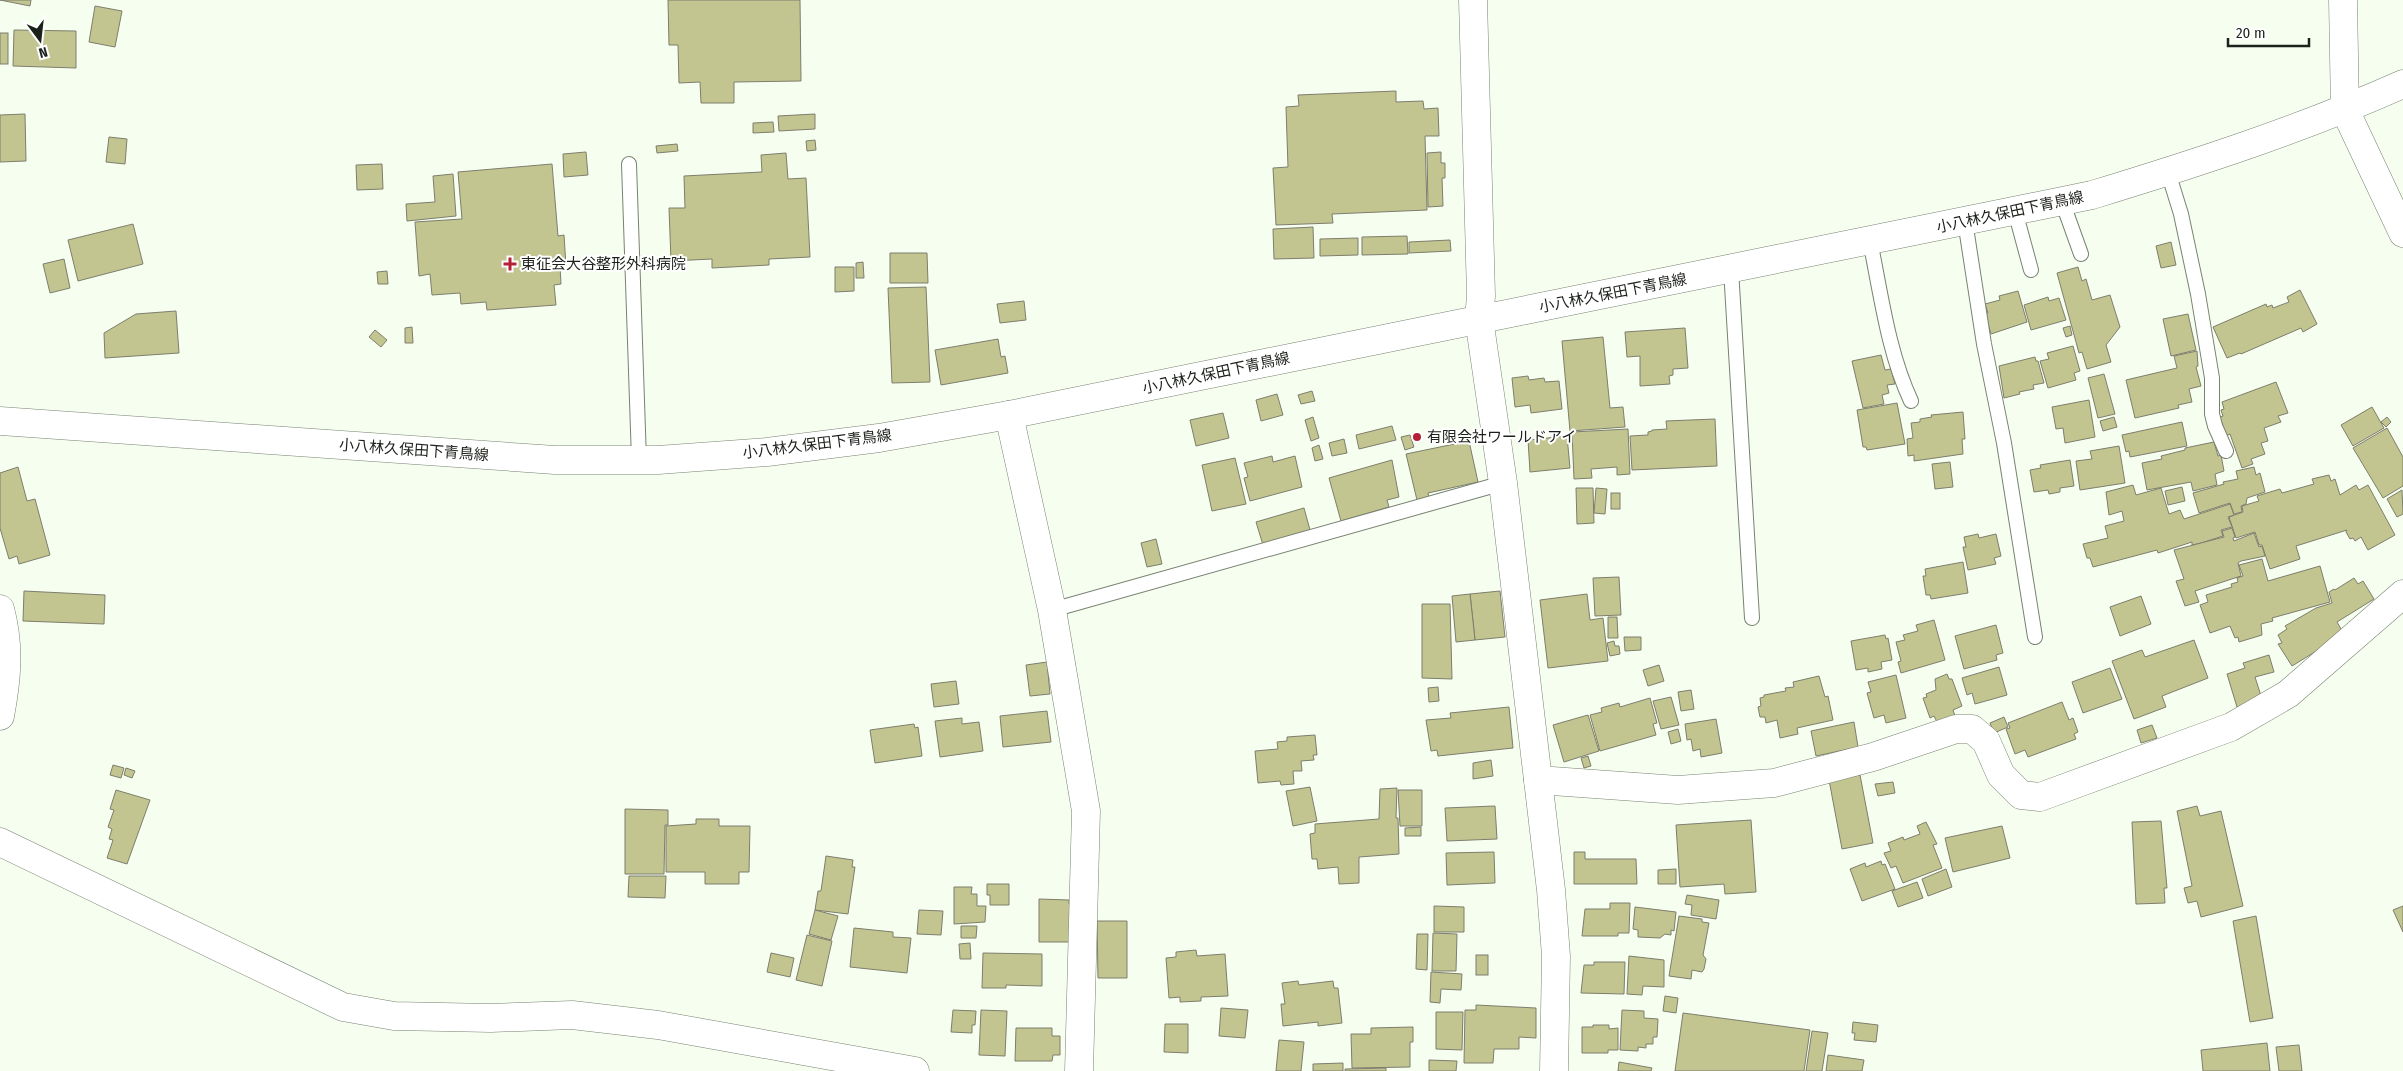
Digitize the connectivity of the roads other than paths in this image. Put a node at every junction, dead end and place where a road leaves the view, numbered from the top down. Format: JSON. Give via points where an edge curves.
{"nodes":[{"id":1,"x":1473,"y":0,"type":"edge"},
{"id":2,"x":2343,"y":0,"type":"edge"},
{"id":3,"x":2403,"y":84,"type":"edge"},
{"id":4,"x":2345,"y":110,"type":"junction"},
{"id":5,"x":629,"y":164,"type":"dead end"},
{"id":6,"x":2168,"y":172,"type":"junction"},
{"id":7,"x":2062,"y":201,"type":"junction"},
{"id":8,"x":2015,"y":211,"type":"junction"},
{"id":9,"x":1965,"y":221,"type":"junction"},
{"id":10,"x":2403,"y":233,"type":"edge"},
{"id":11,"x":1870,"y":241,"type":"junction"},
{"id":12,"x":2080,"y":254,"type":"dead end"},
{"id":13,"x":1731,"y":269,"type":"junction"},
{"id":14,"x":2031,"y":270,"type":"dead end"},
{"id":15,"x":1479,"y":319,"type":"junction"},
{"id":16,"x":1911,"y":402,"type":"dead end"},
{"id":17,"x":1009,"y":415,"type":"junction"},
{"id":18,"x":0,"y":421,"type":"edge"},
{"id":19,"x":2226,"y":451,"type":"dead end"},
{"id":20,"x":639,"y":460,"type":"junction"},
{"id":21,"x":1503,"y":483,"type":"junction"},
{"id":22,"x":2403,"y":594,"type":"edge"},
{"id":23,"x":0,"y":609,"type":"edge"},
{"id":24,"x":1052,"y":610,"type":"junction"},
{"id":25,"x":1752,"y":618,"type":"dead end"},
{"id":26,"x":2035,"y":637,"type":"dead end"},
{"id":27,"x":0,"y":716,"type":"edge"},
{"id":28,"x":1538,"y":780,"type":"junction"},
{"id":29,"x":0,"y":842,"type":"edge"},
{"id":30,"x":915,"y":1071,"type":"edge"},
{"id":31,"x":1079,"y":1071,"type":"edge"},
{"id":32,"x":1554,"y":1071,"type":"edge"}],
"edges":[{"from":1,"to":15,"type":"street"},
{"from":2,"to":4,"type":"street"},
{"from":3,"to":4,"type":"street","name":"小八林久保田下青鳥線"},
{"from":4,"to":6,"type":"street","name":"小八林久保田下青鳥線"},
{"from":4,"to":10,"type":"street"},
{"from":5,"to":20,"type":"lane"},
{"from":6,"to":7,"type":"street","name":"小八林久保田下青鳥線"},
{"from":6,"to":19,"type":"lane","via":[[2181,214],[2198,294],[2212,378],[2212,414]]},
{"from":7,"to":8,"type":"street","name":"小八林久保田下青鳥線"},
{"from":7,"to":12,"type":"lane"},
{"from":8,"to":9,"type":"street","name":"小八林久保田下青鳥線"},
{"from":8,"to":14,"type":"lane"},
{"from":9,"to":11,"type":"street","name":"小八林久保田下青鳥線"},
{"from":9,"to":26,"type":"lane"},
{"from":11,"to":13,"type":"street","name":"小八林久保田下青鳥線"},
{"from":11,"to":16,"type":"lane","via":[[1892,346]]},
{"from":13,"to":15,"type":"street","name":"小八林久保田下青鳥線"},
{"from":13,"to":25,"type":"lane"},
{"from":15,"to":17,"type":"street","name":"小八林久保田下青鳥線"},
{"from":15,"to":21,"type":"street"},
{"from":17,"to":20,"type":"street","name":"小八林久保田下青鳥線","via":[[795,449]]},
{"from":17,"to":24,"type":"street"},
{"from":18,"to":20,"type":"street","name":"小八林久保田下青鳥線","via":[[546,459]]},
{"from":21,"to":24,"type":"lane"},
{"from":21,"to":28,"type":"street"},
{"from":22,"to":28,"type":"street","via":[[2288,694],[2231,727],[2040,797],[2021,795],[2001,775],[1986,741],[1972,729],[1956,729],[1774,783],[1678,790]]},
{"from":23,"to":27,"type":"street","via":[[7,646],[7,682]]},
{"from":24,"to":31,"type":"street","via":[[1086,811]]},
{"from":28,"to":32,"type":"street","via":[[1556,956]]},
{"from":29,"to":30,"type":"street","via":[[343,1007],[394,1016],[491,1018],[572,1015],[658,1025]]}]}
